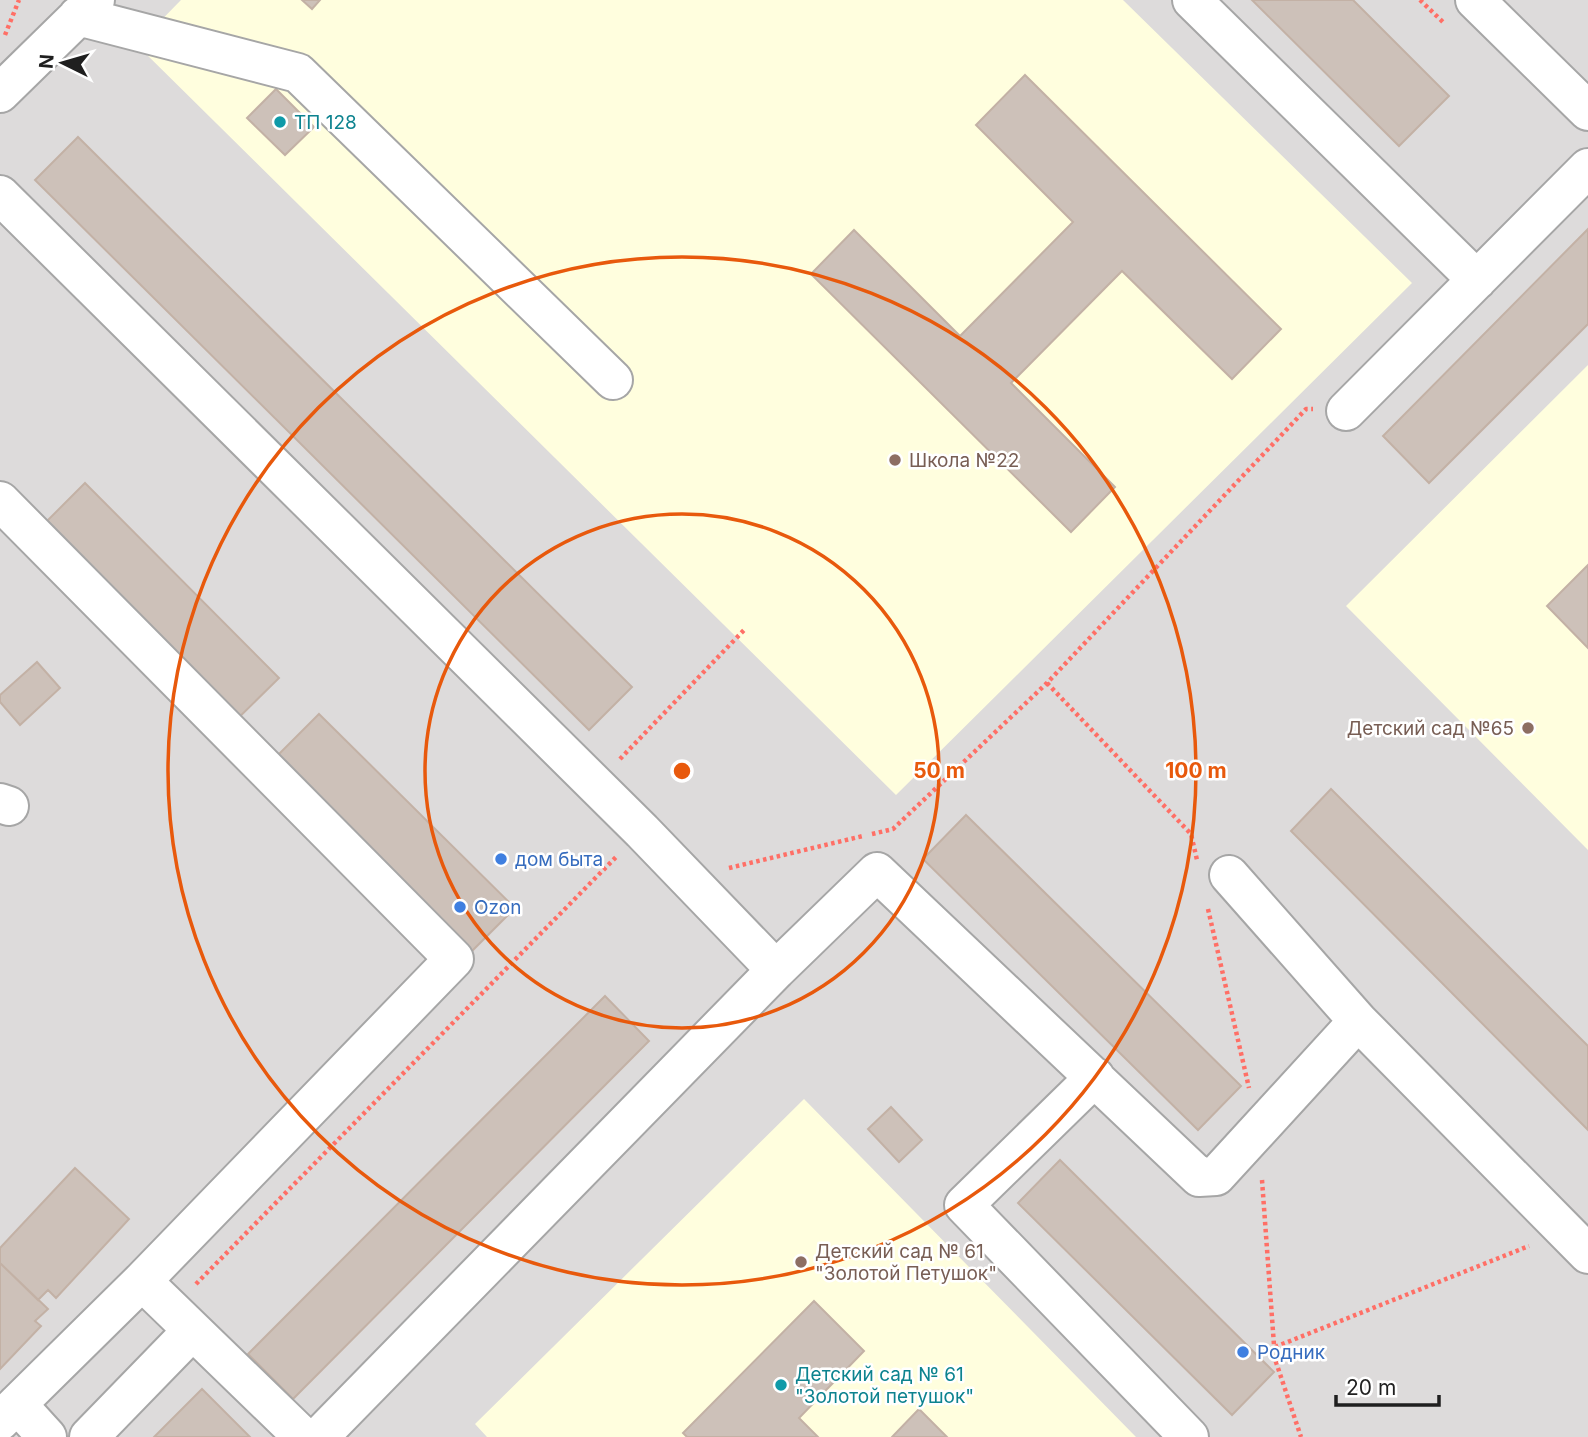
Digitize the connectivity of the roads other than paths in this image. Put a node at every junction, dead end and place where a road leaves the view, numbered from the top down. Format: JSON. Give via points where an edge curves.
{"nodes":[{"id":1,"x":1192,"y":0,"type":"edge"},
{"id":2,"x":1475,"y":0,"type":"edge"},
{"id":3,"x":87,"y":8,"type":"edge"},
{"id":4,"x":0,"y":93,"type":"edge"},
{"id":5,"x":1588,"y":111,"type":"edge"},
{"id":6,"x":1588,"y":168,"type":"edge"},
{"id":7,"x":0,"y":195,"type":"edge"},
{"id":8,"x":1477,"y":280,"type":"junction"},
{"id":9,"x":613,"y":380,"type":"dead end"},
{"id":10,"x":1346,"y":411,"type":"road end"},
{"id":11,"x":0,"y":501,"type":"edge"},
{"id":12,"x":1212,"y":884,"type":"road end"},
{"id":13,"x":776,"y":970,"type":"junction"},
{"id":14,"x":1358,"y":1021,"type":"junction"},
{"id":15,"x":1095,"y":1077,"type":"junction"},
{"id":16,"x":1577,"y":1243,"type":"edge"},
{"id":17,"x":142,"y":1281,"type":"junction"},
{"id":18,"x":181,"y":1321,"type":"junction"},
{"id":19,"x":9,"y":1412,"type":"edge"},
{"id":20,"x":47,"y":1437,"type":"edge"},
{"id":21,"x":89,"y":1437,"type":"edge"},
{"id":22,"x":303,"y":1437,"type":"edge"},
{"id":23,"x":318,"y":1437,"type":"edge"},
{"id":24,"x":1189,"y":1437,"type":"edge"}],
"edges":[{"from":1,"to":8,"type":"lane"},
{"from":2,"to":5,"type":"lane"},
{"from":3,"to":4,"type":"lane"},
{"from":3,"to":9,"type":"lane","via":[[298,74]]},
{"from":6,"to":8,"type":"lane"},
{"from":7,"to":13,"type":"lane","via":[[642,831]]},
{"from":8,"to":10,"type":"lane"},
{"from":11,"to":17,"type":"lane","via":[[454,959]]},
{"from":12,"to":14,"type":"lane"},
{"from":13,"to":15,"type":"lane","via":[[877,872]]},
{"from":13,"to":23,"type":"lane"},
{"from":14,"to":15,"type":"lane","via":[[1216,1176],[1199,1177]]},
{"from":14,"to":16,"type":"lane"},
{"from":15,"to":24,"type":"lane","via":[[964,1205]]},
{"from":17,"to":18,"type":"lane"},
{"from":17,"to":19,"type":"lane"},
{"from":18,"to":21,"type":"lane"},
{"from":18,"to":22,"type":"lane"},
{"from":19,"to":20,"type":"lane"}]}
